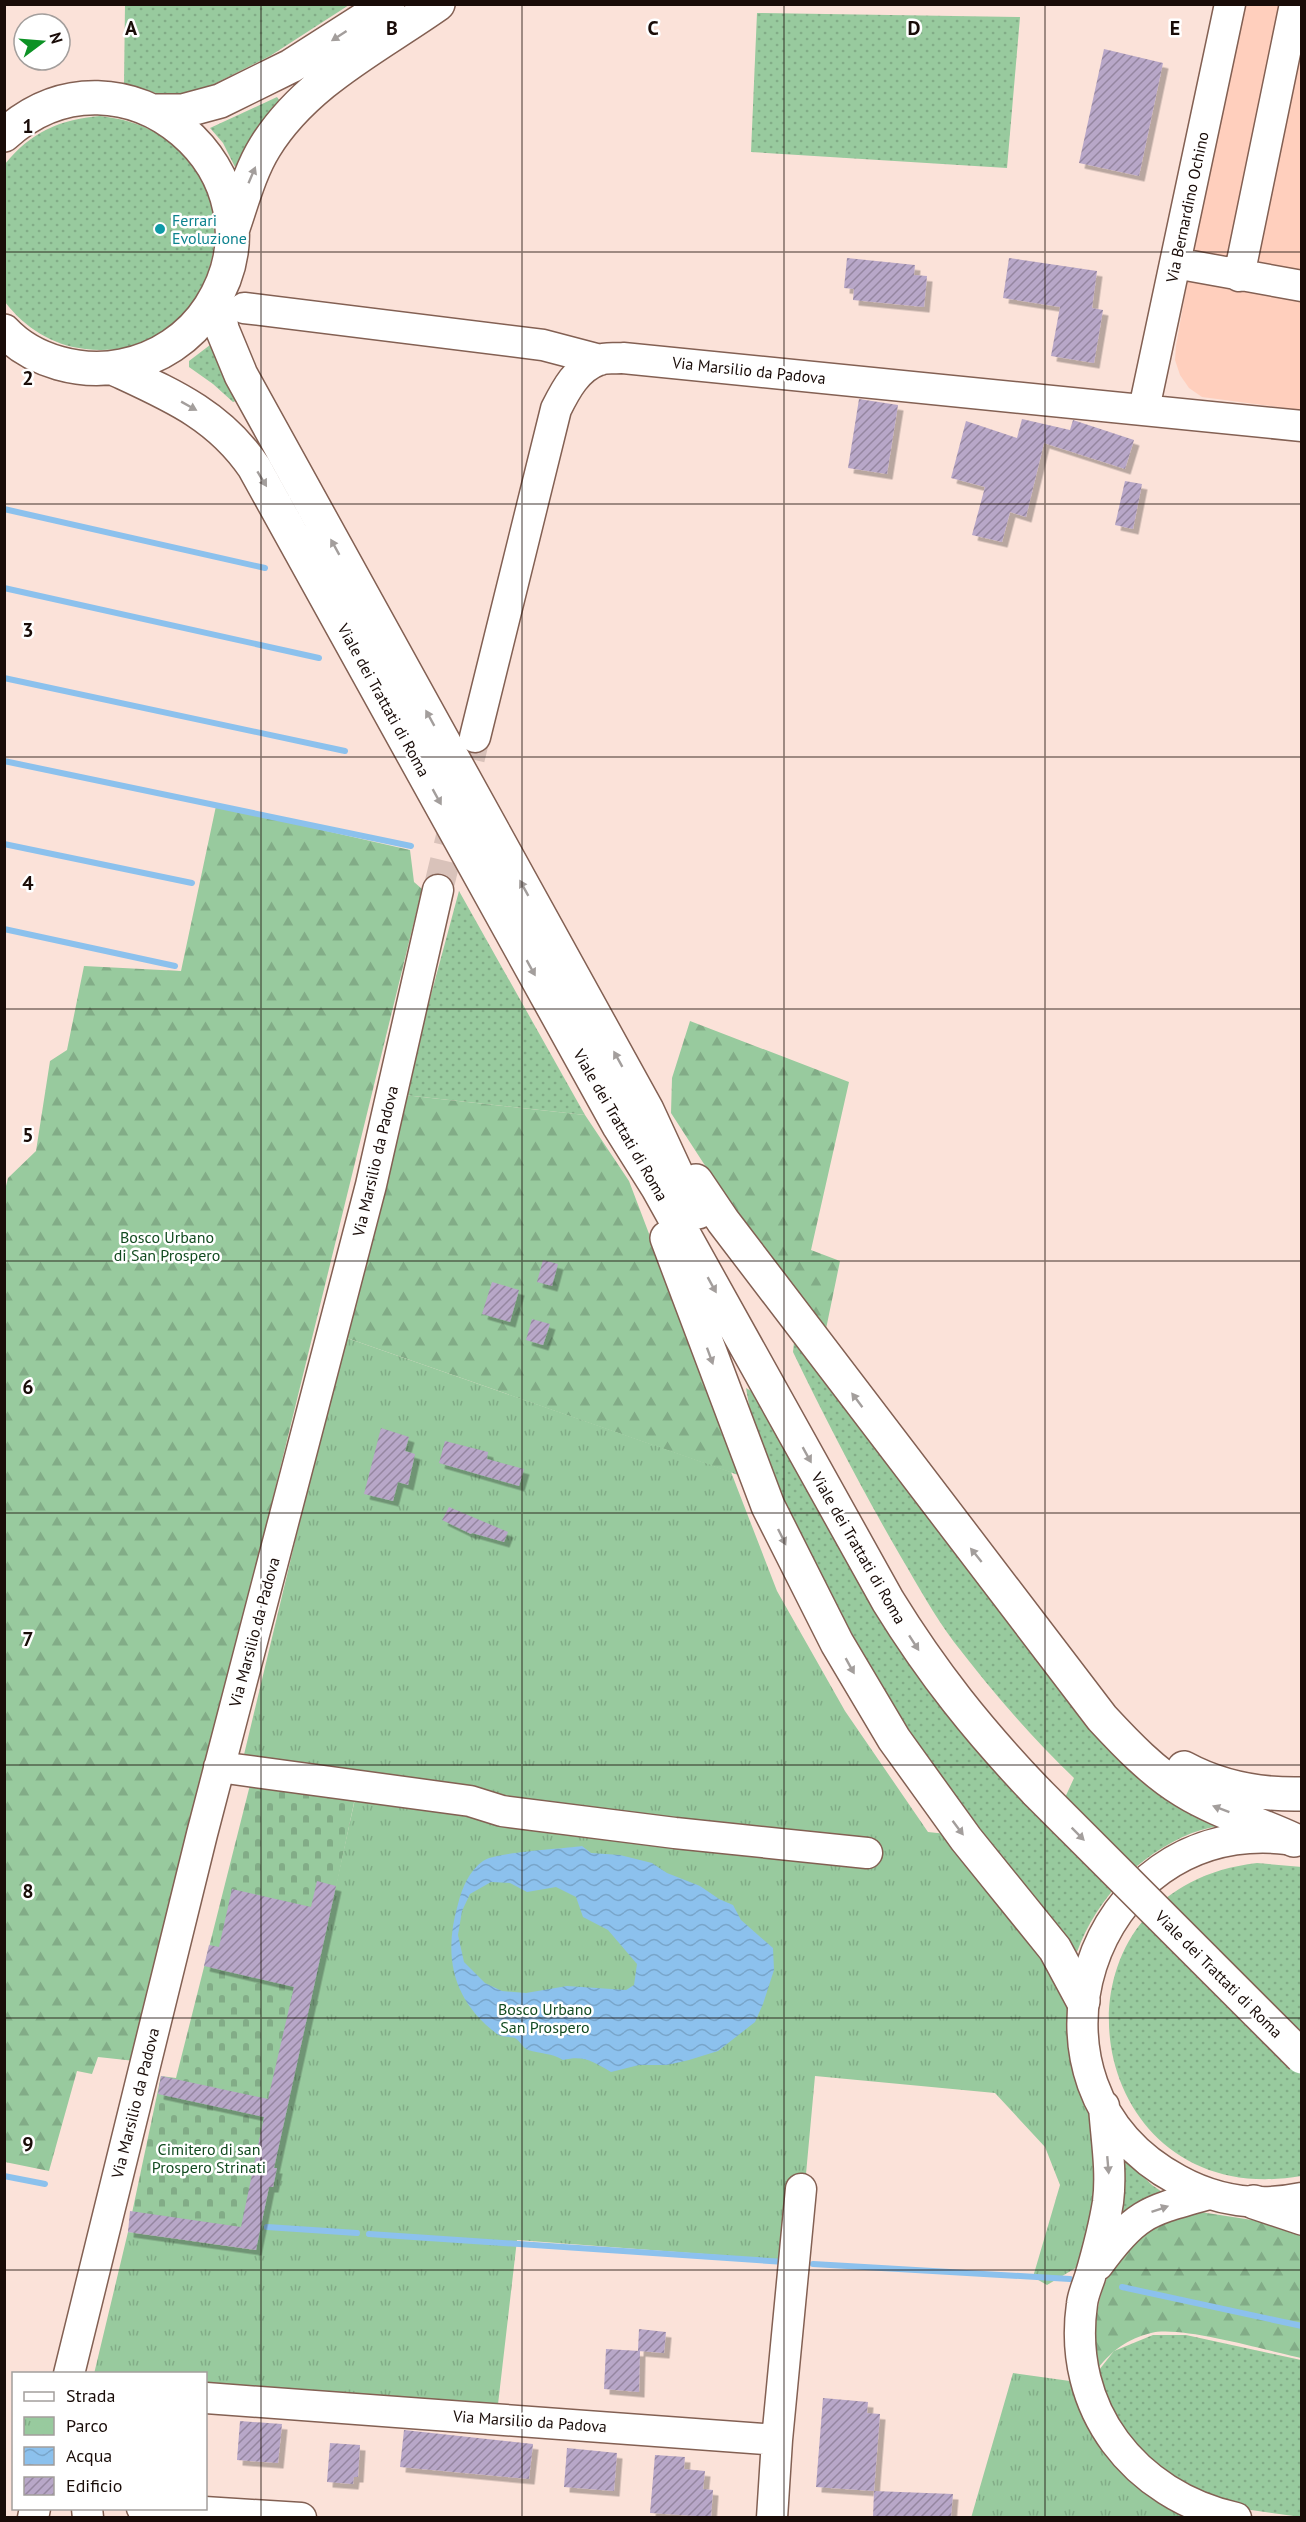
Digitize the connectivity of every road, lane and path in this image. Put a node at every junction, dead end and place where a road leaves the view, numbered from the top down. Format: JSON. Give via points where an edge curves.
{"nodes":[{"id":1,"x":388,"y":4,"type":"edge"},
{"id":2,"x":438,"y":4,"type":"edge"},
{"id":3,"x":1230,"y":4,"type":"edge"},
{"id":4,"x":1295,"y":4,"type":"edge"},
{"id":5,"x":155,"y":111,"type":"junction"},
{"id":6,"x":4,"y":135,"type":"edge"},
{"id":7,"x":232,"y":230,"type":"junction"},
{"id":8,"x":1175,"y":263,"type":"junction"},
{"id":9,"x":1239,"y":276,"type":"junction"},
{"id":10,"x":1302,"y":286,"type":"edge"},
{"id":11,"x":231,"y":302,"type":"junction"},
{"id":12,"x":4,"y":331,"type":"edge"},
{"id":13,"x":600,"y":360,"type":"junction"},
{"id":14,"x":113,"y":368,"type":"junction"},
{"id":15,"x":1144,"y":409,"type":"junction"},
{"id":16,"x":1302,"y":426,"type":"edge"},
{"id":17,"x":475,"y":737,"type":"tunnel mouth"},
{"id":18,"x":438,"y":890,"type":"tunnel mouth"},
{"id":19,"x":633,"y":1118,"type":"junction"},
{"id":20,"x":1012,"y":1600,"type":"junction"},
{"id":21,"x":219,"y":1767,"type":"junction"},
{"id":22,"x":1044,"y":1784,"type":"junction"},
{"id":23,"x":1302,"y":1794,"type":"edge"},
{"id":24,"x":1298,"y":1841,"type":"edge"},
{"id":25,"x":867,"y":1853,"type":"dead end"},
{"id":26,"x":1083,"y":2001,"type":"junction"},
{"id":27,"x":1302,"y":2026,"type":"edge"},
{"id":28,"x":1302,"y":2057,"type":"edge"},
{"id":29,"x":1104,"y":2106,"type":"junction"},
{"id":30,"x":801,"y":2189,"type":"dead end"},
{"id":31,"x":1209,"y":2194,"type":"junction"},
{"id":32,"x":1302,"y":2198,"type":"edge"},
{"id":33,"x":1254,"y":2202,"type":"junction"},
{"id":34,"x":1302,"y":2218,"type":"edge"},
{"id":35,"x":1090,"y":2277,"type":"junction"},
{"id":36,"x":69,"y":2372,"type":"edge"},
{"id":37,"x":207,"y":2398,"type":"edge"},
{"id":38,"x":777,"y":2440,"type":"junction"},
{"id":39,"x":177,"y":2510,"type":"edge"},
{"id":40,"x":300,"y":2517,"type":"edge"},
{"id":41,"x":772,"y":2517,"type":"edge"},
{"id":42,"x":1236,"y":2517,"type":"edge"}],
"edges":[{"from":1,"to":5,"type":"highway","one_way":true,"via":[[291,66],[220,101],[183,111]]},
{"from":7,"to":2,"type":"highway","one_way":true,"via":[[264,148],[303,99]]},
{"from":3,"to":8,"type":"street","name":"Via Bernardino Ochino"},
{"from":4,"to":9,"type":"street"},
{"from":5,"to":6,"type":"highway","via":[[114,99],[71,100],[32,115]]},
{"from":5,"to":7,"type":"highway","via":[[186,132],[210,160],[226,194]]},
{"from":7,"to":11,"type":"highway"},
{"from":8,"to":9,"type":"street"},
{"from":8,"to":15,"type":"street","name":"Via Bernardino Ochino"},
{"from":9,"to":10,"type":"street"},
{"from":11,"to":13,"type":"street","via":[[543,345]]},
{"from":11,"to":14,"type":"highway","via":[[155,356]]},
{"from":19,"to":11,"type":"highway","name":"Viale dei Trattati di Roma","one_way":true,"via":[[245,384],[222,329]]},
{"from":12,"to":14,"type":"highway","via":[[33,352],[58,363]]},
{"from":13,"to":15,"type":"street","name":"Via Marsilio da Padova","via":[[623,358]]},
{"from":13,"to":17,"type":"street","via":[[579,372],[556,409]]},
{"from":14,"to":19,"type":"highway","name":"Viale dei Trattati di Roma","one_way":true,"via":[[206,415],[242,449]]},
{"from":15,"to":16,"type":"street","name":"Via Marsilio da Padova"},
{"from":18,"to":21,"type":"street","name":"Via Marsilio da Padova","via":[[371,1185]]},
{"from":20,"to":19,"type":"highway","one_way":true,"via":[[737,1239]]},
{"from":19,"to":22,"type":"highway","name":"Viale dei Trattati di Roma","via":[[678,1177],[918,1607]]},
{"from":19,"to":26,"type":"highway","one_way":true,"via":[[676,1259],[768,1506],[837,1643],[905,1756],[1055,1949]]},
{"from":20,"to":23,"type":"highway","via":[[1053,1641],[1116,1716],[1165,1757],[1204,1779],[1231,1787]]},
{"from":24,"to":20,"type":"highway","one_way":true,"via":[[1184,1791],[1138,1756],[1102,1718]]},
{"from":21,"to":25,"type":"street","via":[[470,1801],[502,1811]]},
{"from":21,"to":36,"type":"street","name":"Via Marsilio da Padova"},
{"from":22,"to":27,"type":"highway","name":"Viale dei Trattati di Roma"},
{"from":22,"to":28,"type":"highway","name":"Viale dei Trattati di Roma","one_way":true,"bridge":true},
{"from":24,"to":26,"type":"street","via":[[1257,1838],[1220,1843],[1185,1856],[1154,1875],[1126,1900],[1105,1930],[1090,1965]]},
{"from":26,"to":29,"type":"street","via":[[1088,2066]]},
{"from":29,"to":31,"type":"street","via":[[1131,2144],[1148,2160]]},
{"from":29,"to":35,"type":"street","one_way":true,"via":[[1108,2199]]},
{"from":30,"to":38,"type":"street"},
{"from":31,"to":33,"type":"street"},
{"from":35,"to":31,"type":"street","one_way":true,"via":[[1114,2242],[1138,2218]]},
{"from":32,"to":33,"type":"street"},
{"from":33,"to":34,"type":"highway"},
{"from":35,"to":42,"type":"street","via":[[1082,2301],[1080,2355],[1095,2409],[1106,2431],[1157,2484],[1214,2513]]},
{"from":37,"to":38,"type":"street","name":"Via Marsilio da Padova"},
{"from":38,"to":41,"type":"street"},
{"from":39,"to":40,"type":"street"}]}
